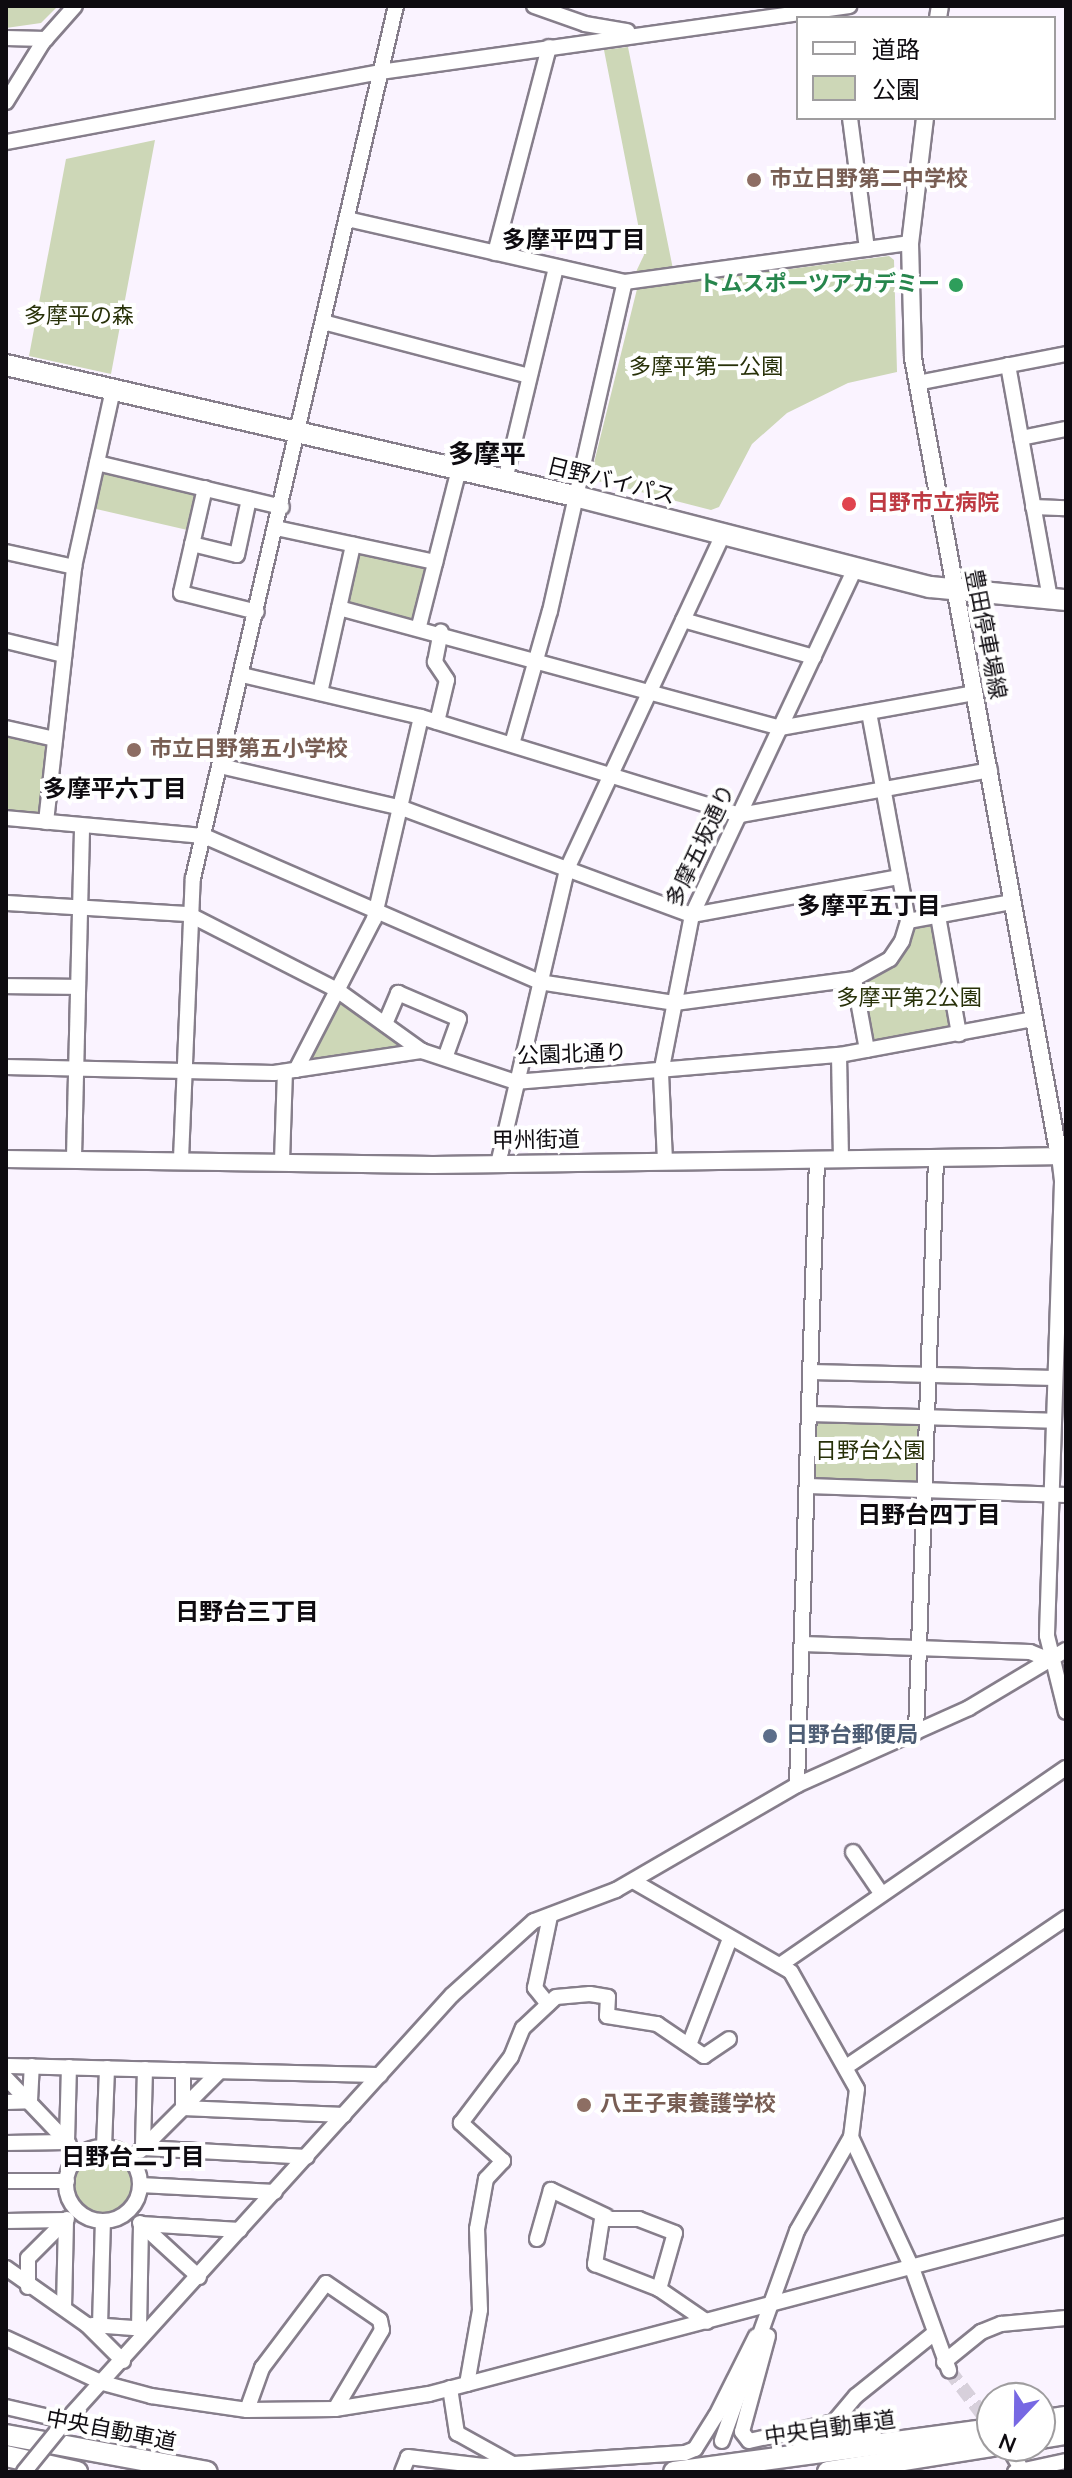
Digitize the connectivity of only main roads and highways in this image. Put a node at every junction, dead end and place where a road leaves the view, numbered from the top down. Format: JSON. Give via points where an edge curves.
{"nodes":[{"id":1,"x":925,"y":120,"type":"edge"},
{"id":2,"x":6,"y":365,"type":"edge"},
{"id":3,"x":954,"y":592,"type":"junction"},
{"id":4,"x":1058,"y":599,"type":"edge"},
{"id":5,"x":1062,"y":1156,"type":"edge"},
{"id":6,"x":6,"y":1159,"type":"edge"},
{"id":7,"x":976,"y":2431,"type":"edge"},
{"id":8,"x":871,"y":2432,"type":"dead end"},
{"id":9,"x":6,"y":2435,"type":"edge"},
{"id":10,"x":976,"y":2452,"type":"edge"},
{"id":11,"x":939,"y":2455,"type":"junction"},
{"id":12,"x":6,"y":2456,"type":"edge"},
{"id":13,"x":76,"y":2472,"type":"edge"},
{"id":14,"x":207,"y":2472,"type":"edge"},
{"id":15,"x":658,"y":2472,"type":"edge"},
{"id":16,"x":674,"y":2472,"type":"edge"},
{"id":17,"x":828,"y":2472,"type":"edge"},
{"id":18,"x":860,"y":2472,"type":"edge"}],
"edges":[{"from":1,"to":3,"type":"main road","name":"豊田停車場線","via":[[910,243],[917,383]]},
{"from":2,"to":3,"type":"highway","name":"日野バイパス","via":[[575,496]]},
{"from":3,"to":4,"type":"highway","name":"日野バイパス"},
{"from":3,"to":5,"type":"main road","name":"豊田停車場線"},
{"from":5,"to":6,"type":"main road","name":"甲州街道","via":[[498,1164]]},
{"from":7,"to":16,"type":"highway","name":"中央自動車道"},
{"from":8,"to":15,"type":"highway"},
{"from":9,"to":14,"type":"highway","name":"中央自動車道"},
{"from":10,"to":11,"type":"highway","name":"中央自動車道"},
{"from":11,"to":17,"type":"highway","name":"中央自動車道"},
{"from":11,"to":18,"type":"highway"},
{"from":12,"to":13,"type":"highway","name":"中央自動車道"}]}
